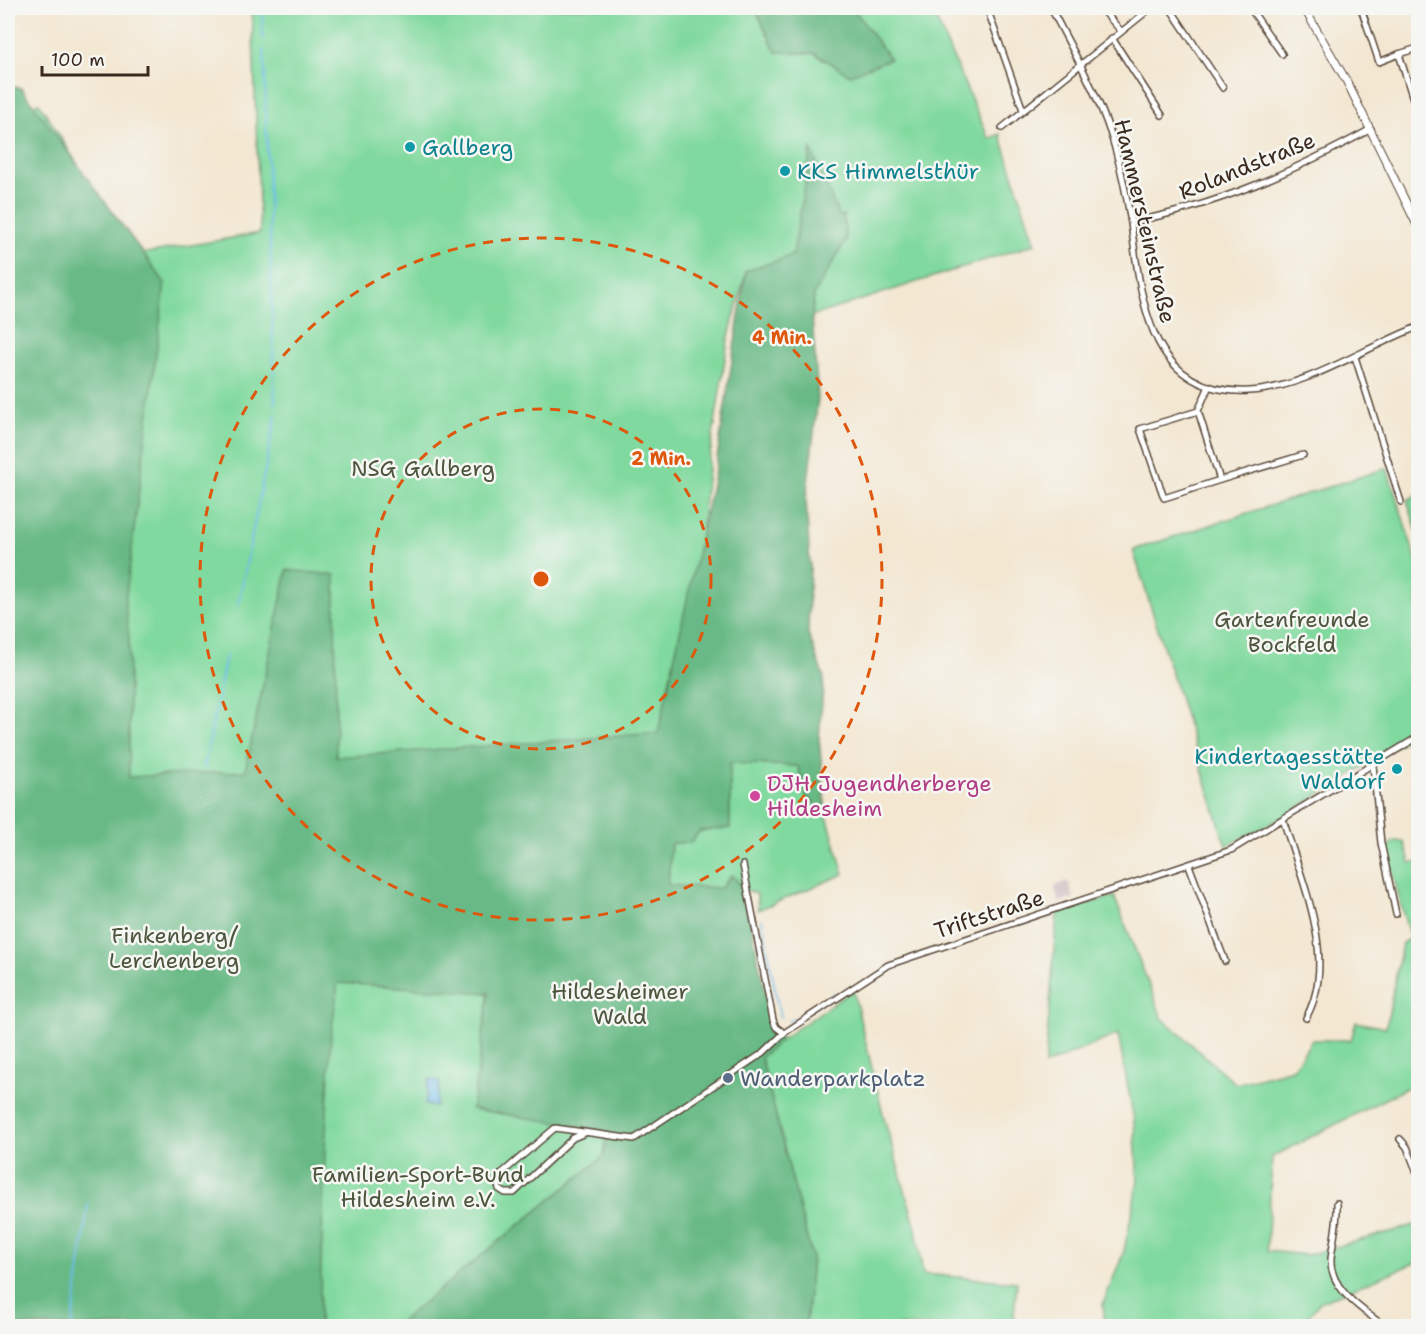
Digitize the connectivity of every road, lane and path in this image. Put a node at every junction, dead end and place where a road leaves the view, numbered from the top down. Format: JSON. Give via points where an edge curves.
{"nodes":[{"id":1,"x":979,"y":8,"type":"edge"},
{"id":2,"x":986,"y":8,"type":"edge"},
{"id":3,"x":1051,"y":8,"type":"edge"},
{"id":4,"x":1101,"y":8,"type":"edge"},
{"id":5,"x":1151,"y":8,"type":"edge"},
{"id":6,"x":1170,"y":8,"type":"edge"},
{"id":7,"x":1250,"y":8,"type":"edge"},
{"id":8,"x":1304,"y":8,"type":"edge"},
{"id":9,"x":1361,"y":8,"type":"edge"},
{"id":10,"x":1120,"y":31,"type":"junction"},
{"id":11,"x":1112,"y":38,"type":"junction"},
{"id":12,"x":1419,"y":48,"type":"edge"},
{"id":13,"x":1282,"y":54,"type":"dead end"},
{"id":14,"x":1399,"y":54,"type":"junction"},
{"id":15,"x":1081,"y":63,"type":"junction"},
{"id":16,"x":1223,"y":88,"type":"dead end"},
{"id":17,"x":1023,"y":110,"type":"junction"},
{"id":18,"x":1162,"y":115,"type":"dead end"},
{"id":19,"x":1419,"y":115,"type":"edge"},
{"id":20,"x":1002,"y":128,"type":"dead end"},
{"id":21,"x":1371,"y":129,"type":"junction"},
{"id":22,"x":1131,"y":222,"type":"junction"},
{"id":23,"x":1419,"y":227,"type":"edge"},
{"id":24,"x":1419,"y":327,"type":"edge"},
{"id":25,"x":1355,"y":357,"type":"junction"},
{"id":26,"x":1209,"y":386,"type":"junction"},
{"id":27,"x":1198,"y":411,"type":"junction"},
{"id":28,"x":1303,"y":455,"type":"dead end"},
{"id":29,"x":1220,"y":480,"type":"junction"},
{"id":30,"x":1401,"y":502,"type":"dead end"},
{"id":31,"x":1419,"y":737,"type":"edge"},
{"id":32,"x":1373,"y":765,"type":"junction"},
{"id":33,"x":1283,"y":819,"type":"junction"},
{"id":34,"x":743,"y":865,"type":"dead end"},
{"id":35,"x":1189,"y":865,"type":"junction"},
{"id":36,"x":1396,"y":914,"type":"dead end"},
{"id":37,"x":1225,"y":961,"type":"dead end"},
{"id":38,"x":1306,"y":1018,"type":"dead end"},
{"id":39,"x":784,"y":1033,"type":"junction"},
{"id":40,"x":585,"y":1133,"type":"junction"},
{"id":41,"x":1400,"y":1139,"type":"dead end"},
{"id":42,"x":1419,"y":1175,"type":"edge"},
{"id":43,"x":1337,"y":1203,"type":"dead end"},
{"id":44,"x":1384,"y":1326,"type":"edge"}],
"edges":[{"from":1,"to":2,"type":"street"},
{"from":2,"to":17,"type":"street"},
{"from":3,"to":15,"type":"street","name":"Hammersteinstraße"},
{"from":4,"to":10,"type":"street"},
{"from":5,"to":10,"type":"street"},
{"from":6,"to":16,"type":"street"},
{"from":7,"to":13,"type":"street"},
{"from":8,"to":21,"type":"street"},
{"from":9,"to":14,"type":"street","via":[[1379,62]]},
{"from":10,"to":11,"type":"street"},
{"from":11,"to":15,"type":"street"},
{"from":11,"to":18,"type":"street"},
{"from":12,"to":14,"type":"street"},
{"from":14,"to":19,"type":"street"},
{"from":15,"to":17,"type":"street"},
{"from":15,"to":22,"type":"street","name":"Hammersteinstraße","via":[[1115,146]]},
{"from":17,"to":20,"type":"street"},
{"from":21,"to":22,"type":"street","name":"Rolandstraße","via":[[1305,164],[1220,200]]},
{"from":21,"to":23,"type":"street"},
{"from":22,"to":26,"type":"street","name":"Hammersteinstraße","via":[[1139,283],[1153,335],[1179,369]]},
{"from":24,"to":25,"type":"street","name":"Hammersteinstraße"},
{"from":25,"to":26,"type":"street","name":"Hammersteinstraße","via":[[1262,389]]},
{"from":25,"to":30,"type":"street"},
{"from":26,"to":27,"type":"street"},
{"from":27,"to":29,"type":"street"},
{"from":27,"to":29,"type":"street","via":[[1140,429],[1164,498]]},
{"from":28,"to":29,"type":"street"},
{"from":31,"to":32,"type":"street","name":"Triftstraße"},
{"from":32,"to":33,"type":"street","name":"Triftstraße"},
{"from":32,"to":36,"type":"street","via":[[1381,843]]},
{"from":33,"to":35,"type":"street","name":"Triftstraße","via":[[1231,850]]},
{"from":33,"to":38,"type":"street","via":[[1318,940],[1319,982]]},
{"from":34,"to":39,"type":"street","via":[[773,1020]]},
{"from":35,"to":37,"type":"street"},
{"from":35,"to":39,"type":"street","name":"Triftstraße","via":[[888,965]]},
{"from":39,"to":40,"type":"street","name":"Triftstraße","via":[[764,1053],[634,1139]]},
{"from":40,"to":40,"type":"street","name":"Triftstraße","via":[[555,1128],[502,1173],[497,1179],[499,1189],[505,1194],[514,1193],[573,1138]]},
{"from":41,"to":42,"type":"street"},
{"from":43,"to":44,"type":"street","via":[[1331,1259],[1335,1280]]}]}
